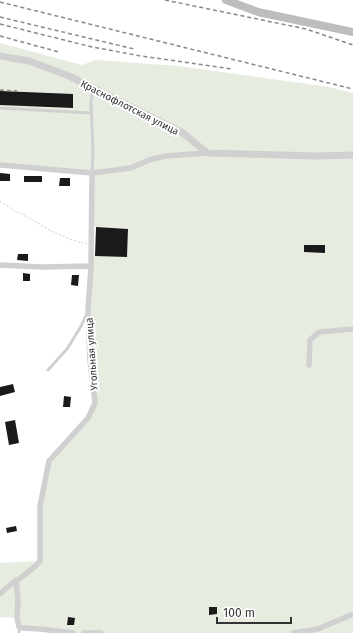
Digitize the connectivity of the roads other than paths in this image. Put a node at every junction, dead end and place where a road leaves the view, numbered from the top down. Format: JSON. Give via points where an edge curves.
{"nodes":[{"id":1,"x":226,"y":0,"type":"edge"},
{"id":2,"x":352,"y":31,"type":"edge"},
{"id":3,"x":0,"y":56,"type":"edge"},
{"id":4,"x":93,"y":88,"type":"junction"},
{"id":5,"x":0,"y":108,"type":"edge"},
{"id":6,"x":91,"y":113,"type":"junction"},
{"id":7,"x":207,"y":153,"type":"junction"},
{"id":8,"x":353,"y":155,"type":"edge"},
{"id":9,"x":0,"y":165,"type":"edge"},
{"id":10,"x":92,"y":173,"type":"junction"},
{"id":11,"x":0,"y":265,"type":"edge"},
{"id":12,"x":91,"y":266,"type":"junction"},
{"id":13,"x":88,"y":310,"type":"junction"},
{"id":14,"x":353,"y":329,"type":"edge"},
{"id":15,"x":308,"y":365,"type":"dead end"},
{"id":16,"x":48,"y":370,"type":"dead end"},
{"id":17,"x":16,"y":580,"type":"junction"},
{"id":18,"x":0,"y":594,"type":"edge"},
{"id":19,"x":353,"y":614,"type":"edge"},
{"id":20,"x":19,"y":630,"type":"edge"},
{"id":21,"x":73,"y":633,"type":"edge"},
{"id":22,"x":84,"y":633,"type":"edge"},
{"id":23,"x":101,"y":633,"type":"edge"},
{"id":24,"x":293,"y":633,"type":"edge"}],
"edges":[{"from":1,"to":2,"type":"main road","via":[[258,12]]},
{"from":3,"to":4,"type":"street","name":"Краснофлотская улица","via":[[29,62],[69,76]]},
{"from":4,"to":6,"type":"lane"},
{"from":4,"to":7,"type":"street","name":"Краснофлотская улица","via":[[183,133]]},
{"from":5,"to":6,"type":"lane"},
{"from":6,"to":10,"type":"lane"},
{"from":7,"to":8,"type":"street"},
{"from":7,"to":10,"type":"street","via":[[166,156],[131,168]]},
{"from":9,"to":10,"type":"street"},
{"from":10,"to":12,"type":"street","name":"Угольная улица"},
{"from":11,"to":12,"type":"street"},
{"from":12,"to":13,"type":"street","name":"Угольная улица"},
{"from":13,"to":16,"type":"lane","via":[[68,349]]},
{"from":13,"to":17,"type":"street","name":"Угольная улица","via":[[95,403],[88,418],[49,461],[40,506],[40,561],[34,569]]},
{"from":14,"to":15,"type":"street","via":[[319,332],[310,340]]},
{"from":17,"to":18,"type":"street","name":"Угольная улица"},
{"from":17,"to":20,"type":"street","via":[[16,618]]},
{"from":19,"to":24,"type":"street","via":[[318,629]]},
{"from":20,"to":21,"type":"street","via":[[40,629]]},
{"from":22,"to":23,"type":"street"}]}
